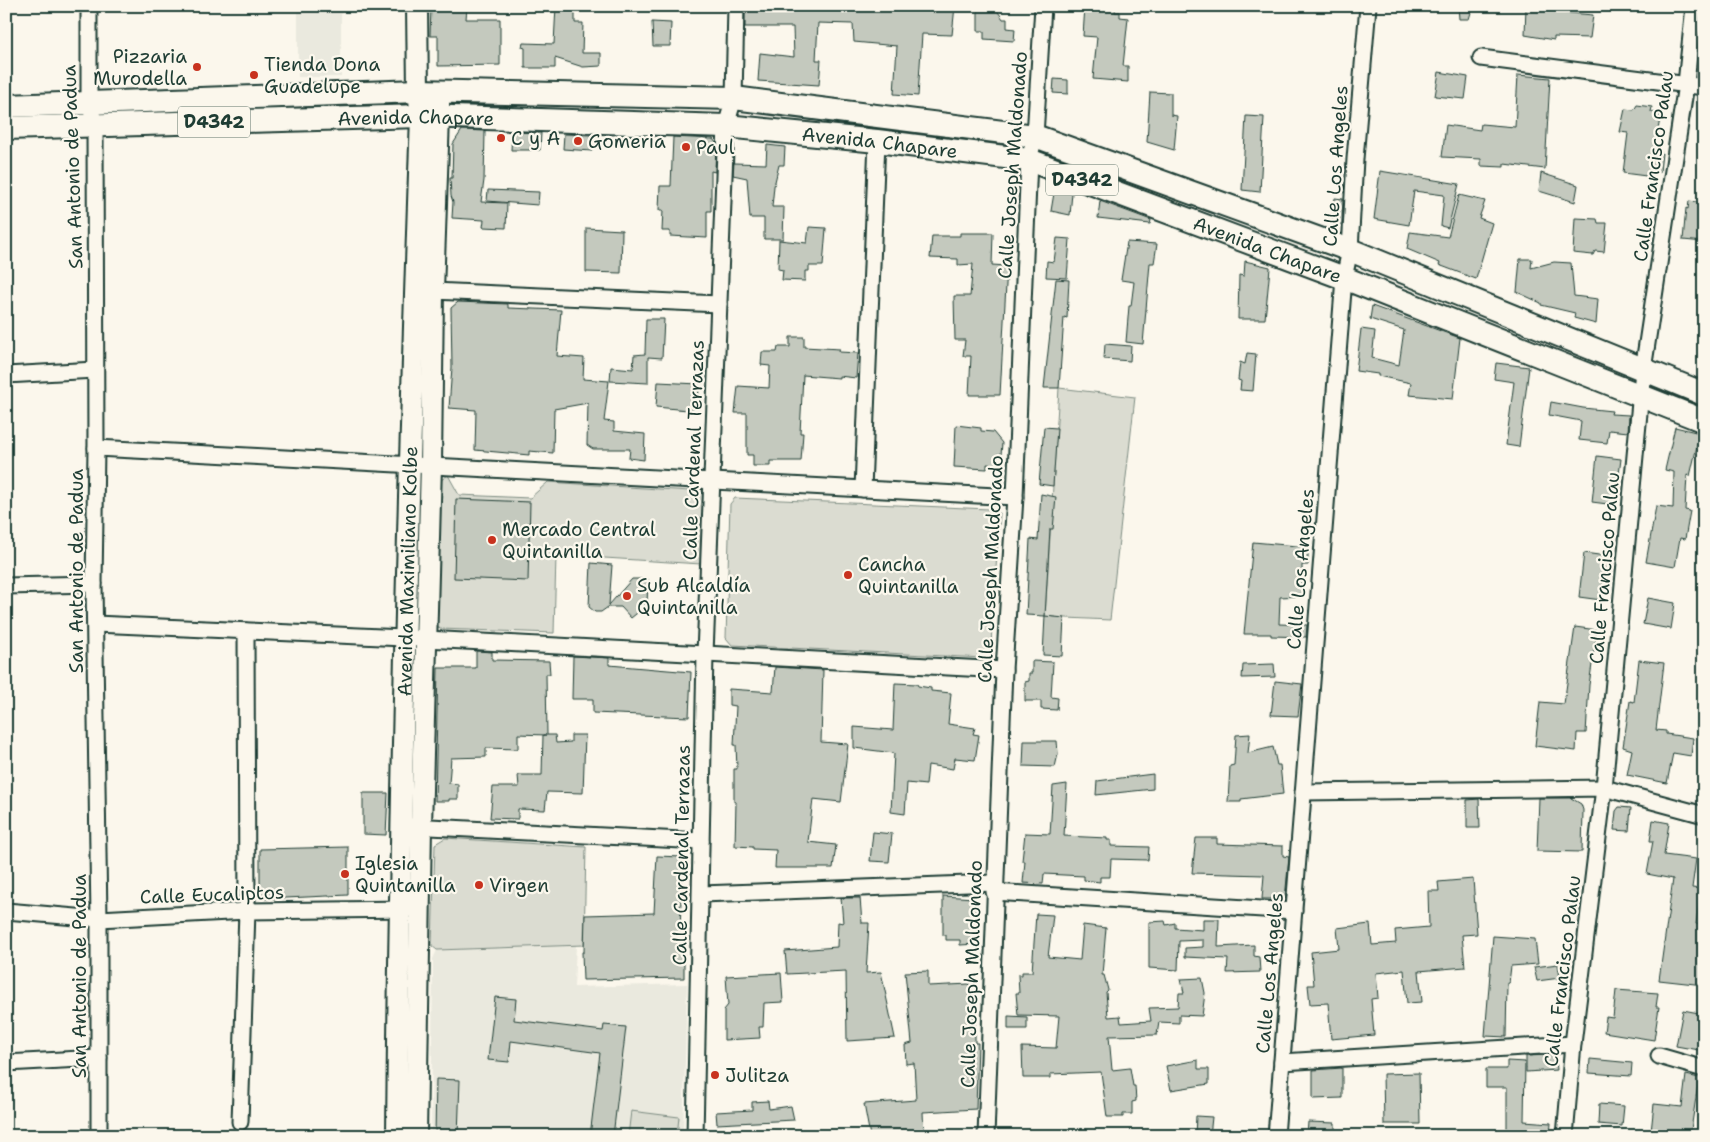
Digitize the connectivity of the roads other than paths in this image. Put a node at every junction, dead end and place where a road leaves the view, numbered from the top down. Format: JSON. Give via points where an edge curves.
{"nodes":[{"id":1,"x":89,"y":6,"type":"edge"},
{"id":2,"x":417,"y":6,"type":"edge"},
{"id":3,"x":736,"y":6,"type":"edge"},
{"id":4,"x":1043,"y":6,"type":"edge"},
{"id":5,"x":1368,"y":6,"type":"edge"},
{"id":6,"x":1694,"y":6,"type":"edge"},
{"id":7,"x":1481,"y":58,"type":"dead end"},
{"id":8,"x":1686,"y":84,"type":"junction"},
{"id":9,"x":1704,"y":87,"type":"edge"},
{"id":10,"x":429,"y":92,"type":"junction"},
{"id":11,"x":734,"y":98,"type":"junction"},
{"id":12,"x":89,"y":103,"type":"junction"},
{"id":13,"x":6,"y":106,"type":"edge"},
{"id":14,"x":430,"y":116,"type":"junction"},
{"id":15,"x":95,"y":125,"type":"junction"},
{"id":16,"x":726,"y":126,"type":"junction"},
{"id":17,"x":6,"y":128,"type":"edge"},
{"id":18,"x":1036,"y":136,"type":"junction"},
{"id":19,"x":877,"y":141,"type":"junction"},
{"id":20,"x":1029,"y":160,"type":"junction"},
{"id":21,"x":1350,"y":250,"type":"junction"},
{"id":22,"x":1344,"y":278,"type":"junction"},
{"id":23,"x":433,"y":292,"type":"junction"},
{"id":24,"x":719,"y":304,"type":"junction"},
{"id":25,"x":95,"y":370,"type":"junction"},
{"id":26,"x":1643,"y":370,"type":"junction"},
{"id":27,"x":6,"y":374,"type":"edge"},
{"id":28,"x":1704,"y":394,"type":"edge"},
{"id":29,"x":1640,"y":396,"type":"junction"},
{"id":30,"x":1704,"y":421,"type":"edge"},
{"id":31,"x":96,"y":448,"type":"junction"},
{"id":32,"x":409,"y":465,"type":"junction"},
{"id":33,"x":431,"y":466,"type":"junction"},
{"id":34,"x":712,"y":481,"type":"junction"},
{"id":35,"x":863,"y":489,"type":"junction"},
{"id":36,"x":1015,"y":497,"type":"junction"},
{"id":37,"x":94,"y":584,"type":"junction"},
{"id":38,"x":6,"y":586,"type":"edge"},
{"id":39,"x":95,"y":624,"type":"junction"},
{"id":40,"x":246,"y":631,"type":"junction"},
{"id":41,"x":406,"y":638,"type":"junction"},
{"id":42,"x":426,"y":639,"type":"junction"},
{"id":43,"x":705,"y":654,"type":"junction"},
{"id":44,"x":1004,"y":670,"type":"junction"},
{"id":45,"x":1604,"y":788,"type":"junction"},
{"id":46,"x":1303,"y":792,"type":"junction"},
{"id":47,"x":1704,"y":815,"type":"edge"},
{"id":48,"x":411,"y":826,"type":"junction"},
{"id":49,"x":701,"y":841,"type":"junction"},
{"id":50,"x":994,"y":887,"type":"junction"},
{"id":51,"x":700,"y":894,"type":"junction"},
{"id":52,"x":400,"y":909,"type":"junction"},
{"id":53,"x":420,"y":910,"type":"junction"},
{"id":54,"x":6,"y":911,"type":"edge"},
{"id":55,"x":247,"y":911,"type":"junction"},
{"id":56,"x":1294,"y":911,"type":"junction"},
{"id":57,"x":99,"y":919,"type":"junction"},
{"id":58,"x":1573,"y":1044,"type":"junction"},
{"id":59,"x":1659,"y":1056,"type":"dead end"},
{"id":60,"x":99,"y":1058,"type":"junction"},
{"id":61,"x":1282,"y":1062,"type":"junction"},
{"id":62,"x":6,"y":1063,"type":"edge"},
{"id":63,"x":1704,"y":1068,"type":"edge"},
{"id":64,"x":240,"y":1122,"type":"dead end"},
{"id":65,"x":99,"y":1136,"type":"edge"},
{"id":66,"x":397,"y":1136,"type":"edge"},
{"id":67,"x":416,"y":1136,"type":"edge"},
{"id":68,"x":695,"y":1136,"type":"edge"},
{"id":69,"x":986,"y":1136,"type":"edge"},
{"id":70,"x":1276,"y":1136,"type":"edge"},
{"id":71,"x":1565,"y":1136,"type":"edge"}],
"edges":[{"from":1,"to":12,"type":"street","name":"San Antonio de Padua"},
{"from":2,"to":10,"type":"main road","name":"Avenida Maximiliano Kolbe"},
{"from":3,"to":11,"type":"street","name":"Calle Cardenal Terrazas"},
{"from":4,"to":18,"type":"street","name":"Calle Joseph Maldonado"},
{"from":5,"to":21,"type":"street","name":"Calle Los Angeles"},
{"from":6,"to":8,"type":"street","name":"Calle Francisco Palau"},
{"from":7,"to":8,"type":"street"},
{"from":8,"to":9,"type":"street"},
{"from":8,"to":26,"type":"street","name":"Calle Francisco Palau"},
{"from":10,"to":11,"type":"main road","name":"Avenida Chapare","number":"D4342"},
{"from":10,"to":12,"type":"main road","name":"Avenida Chapare","number":"D4342"},
{"from":10,"to":14,"type":"main road","name":"Avenida Maximiliano Kolbe"},
{"from":11,"to":16,"type":"street","name":"Calle Cardenal Terrazas"},
{"from":11,"to":18,"type":"main road","name":"Avenida Chapare","number":"D4342"},
{"from":12,"to":13,"type":"main road","name":"Avenida Chapare","number":"D4342"},
{"from":12,"to":15,"type":"street","name":"San Antonio de Padua"},
{"from":14,"to":15,"type":"main road","name":"Avenida Chapare","number":"D4342"},
{"from":14,"to":16,"type":"main road","name":"Avenida Chapare","number":"D4342"},
{"from":14,"to":23,"type":"main road","name":"Avenida Maximiliano Kolbe"},
{"from":14,"to":32,"type":"main road","name":"Avenida Maximiliano Kolbe"},
{"from":15,"to":17,"type":"main road","name":"Avenida Chapare","number":"D4342"},
{"from":15,"to":25,"type":"street","name":"San Antonio de Padua"},
{"from":16,"to":19,"type":"main road","name":"Avenida Chapare","number":"D4342"},
{"from":16,"to":24,"type":"street","name":"Calle Cardenal Terrazas"},
{"from":18,"to":20,"type":"street","name":"Calle Joseph Maldonado"},
{"from":18,"to":21,"type":"main road","name":"Avenida Chapare","number":"D4342"},
{"from":19,"to":20,"type":"main road","name":"Avenida Chapare","number":"D4342"},
{"from":19,"to":35,"type":"street"},
{"from":20,"to":22,"type":"main road","name":"Avenida Chapare","number":"D4342"},
{"from":20,"to":36,"type":"street","name":"Calle Joseph Maldonado"},
{"from":21,"to":22,"type":"street","name":"Calle Los Angeles"},
{"from":21,"to":26,"type":"main road","name":"Avenida Chapare","number":"D4342"},
{"from":22,"to":29,"type":"main road","name":"Avenida Chapare","number":"D4342"},
{"from":22,"to":46,"type":"street","name":"Calle Los Angeles"},
{"from":23,"to":24,"type":"street"},
{"from":23,"to":33,"type":"main road","name":"Avenida Maximiliano Kolbe"},
{"from":24,"to":34,"type":"street","name":"Calle Cardenal Terrazas"},
{"from":25,"to":27,"type":"street"},
{"from":25,"to":31,"type":"street","name":"San Antonio de Padua"},
{"from":26,"to":28,"type":"main road","name":"Avenida Chapare","number":"D4342"},
{"from":26,"to":29,"type":"street","name":"Calle Francisco Palau"},
{"from":29,"to":30,"type":"main road","name":"Avenida Chapare","number":"D4342"},
{"from":29,"to":45,"type":"street","name":"Calle Francisco Palau"},
{"from":31,"to":32,"type":"street"},
{"from":31,"to":37,"type":"street","name":"San Antonio de Padua"},
{"from":32,"to":33,"type":"street"},
{"from":32,"to":41,"type":"main road","name":"Avenida Maximiliano Kolbe"},
{"from":33,"to":34,"type":"street"},
{"from":33,"to":42,"type":"main road","name":"Avenida Maximiliano Kolbe"},
{"from":34,"to":35,"type":"street"},
{"from":34,"to":43,"type":"street","name":"Calle Cardenal Terrazas"},
{"from":35,"to":36,"type":"street"},
{"from":36,"to":44,"type":"street","name":"Calle Joseph Maldonado"},
{"from":37,"to":38,"type":"street"},
{"from":37,"to":39,"type":"street","name":"San Antonio de Padua"},
{"from":39,"to":40,"type":"street"},
{"from":39,"to":57,"type":"street","name":"San Antonio de Padua"},
{"from":40,"to":41,"type":"street"},
{"from":40,"to":55,"type":"street"},
{"from":41,"to":42,"type":"street"},
{"from":41,"to":48,"type":"main road","name":"Avenida Maximiliano Kolbe"},
{"from":42,"to":43,"type":"street"},
{"from":42,"to":48,"type":"main road","name":"Avenida Maximiliano Kolbe"},
{"from":43,"to":44,"type":"street"},
{"from":43,"to":49,"type":"street","name":"Calle Cardenal Terrazas"},
{"from":44,"to":50,"type":"street","name":"Calle Joseph Maldonado"},
{"from":45,"to":46,"type":"street"},
{"from":45,"to":47,"type":"street"},
{"from":45,"to":58,"type":"street","name":"Calle Francisco Palau"},
{"from":46,"to":56,"type":"street","name":"Calle Los Angeles"},
{"from":48,"to":49,"type":"street"},
{"from":48,"to":52,"type":"main road","name":"Avenida Maximiliano Kolbe"},
{"from":48,"to":53,"type":"main road","name":"Avenida Maximiliano Kolbe"},
{"from":49,"to":51,"type":"street","name":"Calle Cardenal Terrazas"},
{"from":50,"to":51,"type":"street"},
{"from":50,"to":56,"type":"street"},
{"from":50,"to":69,"type":"street","name":"Calle Joseph Maldonado"},
{"from":51,"to":68,"type":"street","name":"Calle Cardenal Terrazas"},
{"from":52,"to":53,"type":"street","name":"Calle Eucaliptos"},
{"from":52,"to":55,"type":"street","name":"Calle Eucaliptos"},
{"from":52,"to":66,"type":"main road","name":"Avenida Maximiliano Kolbe"},
{"from":53,"to":67,"type":"main road","name":"Avenida Maximiliano Kolbe"},
{"from":54,"to":57,"type":"street","name":"Calle Eucaliptos"},
{"from":55,"to":57,"type":"street","name":"Calle Eucaliptos"},
{"from":55,"to":64,"type":"street"},
{"from":56,"to":61,"type":"street","name":"Calle Los Angeles"},
{"from":57,"to":60,"type":"street","name":"San Antonio de Padua"},
{"from":58,"to":61,"type":"street"},
{"from":58,"to":71,"type":"street","name":"Calle Francisco Palau"},
{"from":59,"to":63,"type":"street"},
{"from":60,"to":62,"type":"street"},
{"from":60,"to":65,"type":"street","name":"San Antonio de Padua"},
{"from":61,"to":70,"type":"street","name":"Calle Los Angeles"}]}
